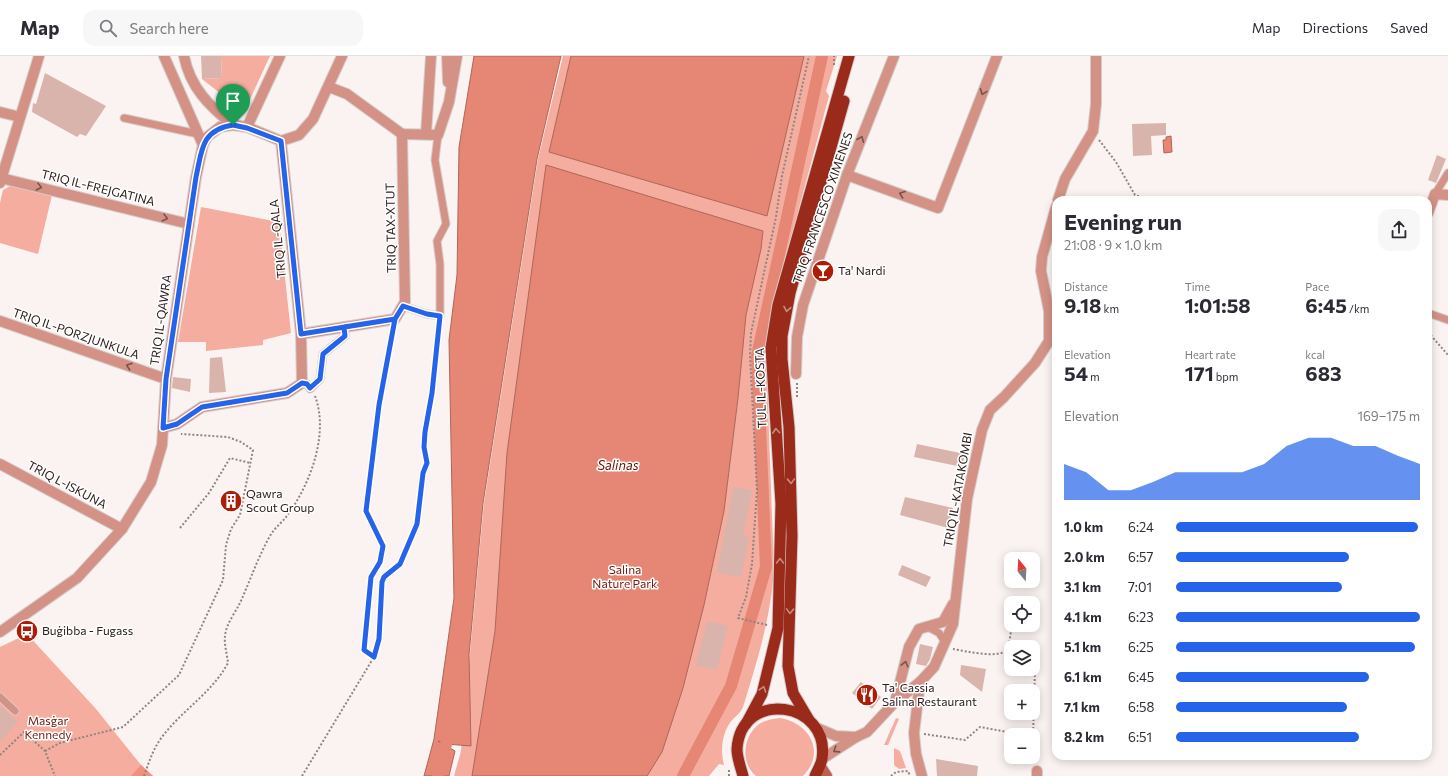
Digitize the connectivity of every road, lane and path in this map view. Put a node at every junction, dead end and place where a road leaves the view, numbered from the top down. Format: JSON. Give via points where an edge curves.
{"nodes":[{"id":1,"x":38,"y":56,"type":"edge"},
{"id":2,"x":164,"y":56,"type":"edge"},
{"id":3,"x":184,"y":56,"type":"edge"},
{"id":4,"x":280,"y":56,"type":"edge"},
{"id":5,"x":342,"y":56,"type":"edge"},
{"id":6,"x":431,"y":56,"type":"edge"},
{"id":7,"x":447,"y":56,"type":"edge"},
{"id":8,"x":457,"y":56,"type":"edge"},
{"id":9,"x":849,"y":56,"type":"edge"},
{"id":10,"x":856,"y":56,"type":"edge"},
{"id":11,"x":894,"y":56,"type":"edge"},
{"id":12,"x":997,"y":56,"type":"edge"},
{"id":13,"x":1096,"y":56,"type":"edge"},
{"id":14,"x":329,"y":87,"type":"junction"},
{"id":15,"x":449,"y":102,"type":"junction"},
{"id":16,"x":0,"y":112,"type":"edge"},
{"id":17,"x":20,"y":118,"type":"junction"},
{"id":18,"x":124,"y":118,"type":"dead end"},
{"id":19,"x":233,"y":125,"type":"junction"},
{"id":20,"x":247,"y":128,"type":"junction"},
{"id":21,"x":1093,"y":131,"type":"junction"},
{"id":22,"x":198,"y":134,"type":"junction"},
{"id":23,"x":402,"y":134,"type":"junction"},
{"id":24,"x":426,"y":134,"type":"junction"},
{"id":25,"x":438,"y":135,"type":"junction"},
{"id":26,"x":281,"y":141,"type":"junction"},
{"id":27,"x":203,"y":145,"type":"junction"},
{"id":28,"x":1448,"y":173,"type":"edge"},
{"id":29,"x":847,"y":175,"type":"junction"},
{"id":30,"x":1,"y":180,"type":"edge"},
{"id":31,"x":1435,"y":194,"type":"junction"},
{"id":32,"x":1448,"y":195,"type":"edge"},
{"id":33,"x":1059,"y":196,"type":"edge"},
{"id":34,"x":1138,"y":196,"type":"edge"},
{"id":35,"x":1432,"y":202,"type":"edge"},
{"id":36,"x":1052,"y":221,"type":"edge"},
{"id":37,"x":189,"y":224,"type":"junction"},
{"id":38,"x":403,"y":306,"type":"junction"},
{"id":39,"x":1432,"y":314,"type":"edge"},
{"id":40,"x":440,"y":316,"type":"junction"},
{"id":41,"x":395,"y":319,"type":"junction"},
{"id":42,"x":1448,"y":320,"type":"edge"},
{"id":43,"x":0,"y":321,"type":"edge"},
{"id":44,"x":344,"y":327,"type":"junction"},
{"id":45,"x":301,"y":334,"type":"junction"},
{"id":46,"x":1432,"y":337,"type":"edge"},
{"id":47,"x":1052,"y":341,"type":"edge"},
{"id":48,"x":1448,"y":355,"type":"edge"},
{"id":49,"x":796,"y":374,"type":"dead end"},
{"id":50,"x":166,"y":379,"type":"junction"},
{"id":51,"x":306,"y":386,"type":"junction"},
{"id":52,"x":177,"y":424,"type":"junction"},
{"id":53,"x":163,"y":428,"type":"junction"},
{"id":54,"x":250,"y":463,"type":"junction"},
{"id":55,"x":0,"y":464,"type":"edge"},
{"id":56,"x":180,"y":528,"type":"dead end"},
{"id":57,"x":122,"y":529,"type":"junction"},
{"id":58,"x":954,"y":602,"type":"junction"},
{"id":59,"x":738,"y":618,"type":"dead end"},
{"id":60,"x":762,"y":624,"type":"dead end"},
{"id":61,"x":926,"y":626,"type":"junction"},
{"id":62,"x":0,"y":632,"type":"edge"},
{"id":63,"x":1011,"y":632,"type":"edge"},
{"id":64,"x":943,"y":645,"type":"junction"},
{"id":65,"x":374,"y":657,"type":"junction"},
{"id":66,"x":1035,"y":676,"type":"edge"},
{"id":67,"x":920,"y":682,"type":"junction"},
{"id":68,"x":910,"y":690,"type":"junction"},
{"id":69,"x":0,"y":697,"type":"edge"},
{"id":70,"x":896,"y":702,"type":"junction"},
{"id":71,"x":15,"y":711,"type":"dead end"},
{"id":72,"x":746,"y":724,"type":"junction"},
{"id":73,"x":812,"y":724,"type":"junction"},
{"id":74,"x":1033,"y":728,"type":"edge"},
{"id":75,"x":1004,"y":731,"type":"edge"},
{"id":76,"x":914,"y":733,"type":"junction"},
{"id":77,"x":856,"y":737,"type":"junction"},
{"id":78,"x":45,"y":750,"type":"junction"},
{"id":79,"x":0,"y":755,"type":"edge"},
{"id":80,"x":821,"y":762,"type":"junction"},
{"id":81,"x":741,"y":773,"type":"edge"},
{"id":82,"x":55,"y":776,"type":"edge"},
{"id":83,"x":144,"y":776,"type":"edge"},
{"id":84,"x":302,"y":776,"type":"edge"},
{"id":85,"x":815,"y":776,"type":"edge"},
{"id":86,"x":828,"y":776,"type":"edge"},
{"id":87,"x":891,"y":776,"type":"edge"},
{"id":88,"x":910,"y":776,"type":"edge"},
{"id":89,"x":915,"y":776,"type":"edge"},
{"id":90,"x":922,"y":776,"type":"edge"}],
"edges":[{"from":1,"to":17,"type":"street"},
{"from":2,"to":22,"type":"street"},
{"from":3,"to":19,"type":"street","via":[[192,81],[200,94]]},
{"from":4,"to":20,"type":"street"},
{"from":5,"to":14,"type":"street"},
{"from":6,"to":24,"type":"street"},
{"from":7,"to":15,"type":"street"},
{"from":8,"to":15,"type":"street"},
{"from":72,"to":9,"type":"highway","name":"TUL IL-KOSTA","one_way":true,"via":[[762,694],[778,628],[780,504],[771,348],[778,305]]},
{"from":10,"to":73,"type":"highway","name":"TUL IL-KOSTA","one_way":true,"via":[[790,293],[782,336],[789,427],[792,536],[788,666],[793,694]]},
{"from":29,"to":11,"type":"street","name":"TRIQ FRANCESCO XIMENES","one_way":true},
{"from":12,"to":29,"type":"street","one_way":true,"via":[[938,208]]},
{"from":13,"to":21,"type":"street"},
{"from":14,"to":23,"type":"street","via":[[347,94]]},
{"from":14,"to":26,"type":"street","via":[[313,119],[299,135]]},
{"from":15,"to":25,"type":"street"},
{"from":16,"to":17,"type":"street"},
{"from":17,"to":30,"type":"street"},
{"from":18,"to":22,"type":"lane"},
{"from":19,"to":20,"type":"street","name":"TRIQ IL-QAWRA"},
{"from":19,"to":27,"type":"street","name":"TRIQ IL-QAWRA","via":[[220,127],[214,131]]},
{"from":20,"to":26,"type":"street","name":"TRIQ IL-QAWRA"},
{"from":21,"to":33,"type":"street","via":[[1065,179]]},
{"from":21,"to":34,"type":"path"},
{"from":22,"to":27,"type":"street"},
{"from":23,"to":24,"type":"street"},
{"from":23,"to":38,"type":"street","name":"TRIQ TAX-XTUT","via":[[405,302]]},
{"from":24,"to":25,"type":"street"},
{"from":25,"to":40,"type":"lane","via":[[436,160],[446,224],[437,240],[440,264]]},
{"from":26,"to":45,"type":"street","name":"TRIQ IL-QALA"},
{"from":27,"to":37,"type":"street","name":"TRIQ IL-QAWRA"},
{"from":28,"to":31,"type":"lane"},
{"from":29,"to":49,"type":"street","name":"TRIQ FRANCESCO XIMENES","via":[[803,305]]},
{"from":30,"to":37,"type":"street","name":"TRIQ IL-FREJGATINA","one_way":true},
{"from":31,"to":32,"type":"street"},
{"from":31,"to":35,"type":"street"},
{"from":36,"to":47,"type":"street","via":[[1042,257],[1041,271]]},
{"from":37,"to":50,"type":"street","name":"TRIQ IL-QAWRA"},
{"from":38,"to":40,"type":"lane"},
{"from":38,"to":41,"type":"street","name":"TRIQ TAX-XTUT"},
{"from":39,"to":42,"type":"lane"},
{"from":40,"to":65,"type":"path","via":[[425,432],[427,463],[423,473],[417,524],[400,564],[384,577],[382,582],[379,639]]},
{"from":41,"to":44,"type":"street"},
{"from":41,"to":65,"type":"path","via":[[379,405],[366,511],[383,546],[380,562],[371,577],[364,650]]},
{"from":50,"to":43,"type":"street","name":"TRIQ IL-PORZJUNKULA","one_way":true},
{"from":44,"to":45,"type":"street"},
{"from":44,"to":51,"type":"lane","via":[[345,336],[323,354],[320,379]]},
{"from":45,"to":51,"type":"street","name":"TRIQ IL-QALA"},
{"from":46,"to":48,"type":"path"},
{"from":47,"to":58,"type":"street","name":"TRIQ IL-KATAKOMBI","via":[[1035,363],[990,410],[982,430],[967,499]]},
{"from":50,"to":53,"type":"street","name":"TRIQ IL-QAWRA"},
{"from":51,"to":52,"type":"street","via":[[287,393],[202,407]]},
{"from":51,"to":83,"type":"path","via":[[319,406],[320,420],[312,468],[288,514],[269,537],[226,629],[224,637],[228,663],[214,684],[163,735],[154,749]]},
{"from":52,"to":53,"type":"street"},
{"from":52,"to":54,"type":"path","via":[[181,435],[228,437],[241,442],[253,450]]},
{"from":53,"to":57,"type":"street","name":"TRIQ IL-QAWRA","via":[[162,445],[151,482]]},
{"from":54,"to":56,"type":"path","via":[[230,458],[209,493]]},
{"from":54,"to":78,"type":"path","via":[[240,515],[231,529],[226,546],[223,580],[179,675],[123,727],[60,743]]},
{"from":55,"to":57,"type":"street","name":"TRIQ L-ISKUNA"},
{"from":57,"to":62,"type":"street","name":"TRIQ IL-QAWRA","via":[[76,578]]},
{"from":58,"to":61,"type":"street","name":"TRIQ IL-KATAKOMBI","via":[[943,622]]},
{"from":58,"to":64,"type":"street","name":"TRIQ IL-KATAKOMBI","via":[[953,624]]},
{"from":59,"to":60,"type":"path"},
{"from":61,"to":64,"type":"lane","via":[[939,633]]},
{"from":70,"to":61,"type":"street","name":"TRIQ IL-KATAKOMBI","one_way":true,"via":[[908,648],[919,628]]},
{"from":63,"to":64,"type":"path","via":[[1008,650],[1004,653],[977,653]]},
{"from":64,"to":67,"type":"street","name":"TRIQ IL-KATAKOMBI","via":[[934,667]]},
{"from":65,"to":84,"type":"path"},
{"from":66,"to":74,"type":"path"},
{"from":67,"to":68,"type":"street","name":"TRIQ IL-KATAKOMBI"},
{"from":67,"to":76,"type":"street"},
{"from":68,"to":70,"type":"street","name":"TRIQ IL-KATAKOMBI"},
{"from":68,"to":89,"type":"street","via":[[913,702],[910,739]]},
{"from":69,"to":71,"type":"lane"},
{"from":70,"to":77,"type":"street","name":"TRIQ IL-KATAKOMBI","via":[[867,732]]},
{"from":72,"to":73,"type":"highway","via":[[764,712],[781,708],[791,710]]},
{"from":72,"to":81,"type":"highway","name":"TUL IL-KOSTA","via":[[740,735],[737,751]]},
{"from":73,"to":77,"type":"street","via":[[836,736]]},
{"from":73,"to":80,"type":"highway","name":"TUL IL-KOSTA","via":[[822,745]]},
{"from":75,"to":76,"type":"path","via":[[980,727],[965,740]]},
{"from":76,"to":90,"type":"street"},
{"from":77,"to":80,"type":"street","name":"TRIQ IL-KATAKOMBI","one_way":true},
{"from":78,"to":79,"type":"path","via":[[24,732]]},
{"from":78,"to":82,"type":"path"},
{"from":80,"to":85,"type":"highway"},
{"from":80,"to":86,"type":"main road"},
{"from":87,"to":88,"type":"path","via":[[896,772],[908,771]]}]}
